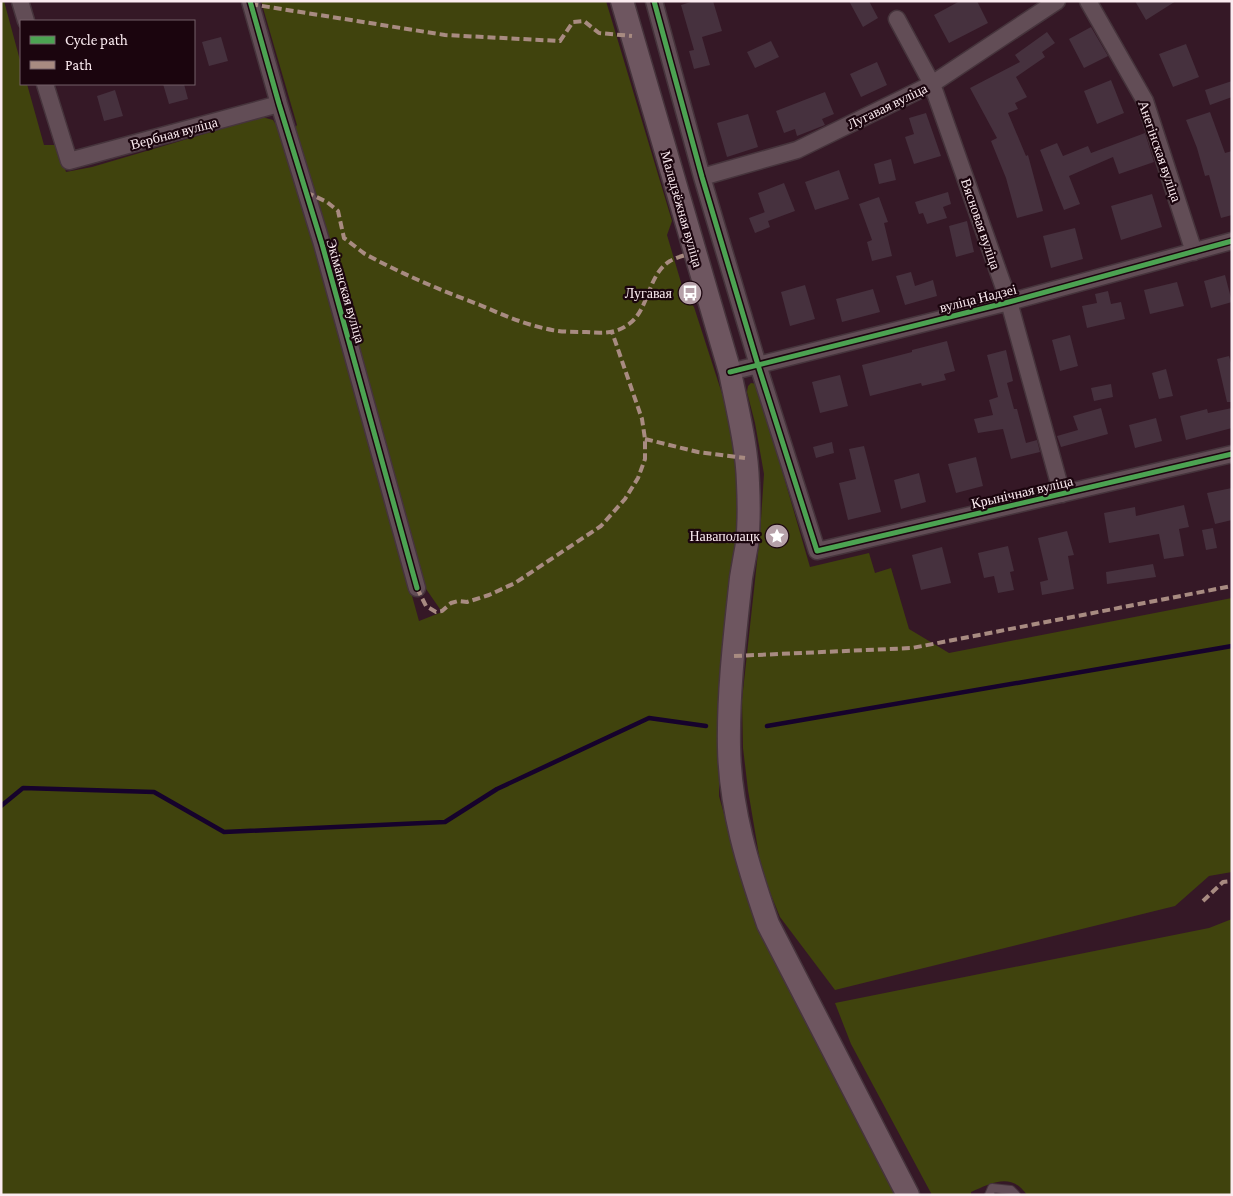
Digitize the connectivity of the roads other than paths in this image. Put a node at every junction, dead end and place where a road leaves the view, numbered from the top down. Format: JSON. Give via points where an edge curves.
{"nodes":[{"id":1,"x":20,"y":1,"type":"edge"},
{"id":2,"x":250,"y":1,"type":"edge"},
{"id":3,"x":622,"y":1,"type":"edge"},
{"id":4,"x":654,"y":1,"type":"edge"},
{"id":5,"x":1058,"y":1,"type":"edge"},
{"id":6,"x":1088,"y":1,"type":"edge"},
{"id":7,"x":897,"y":19,"type":"dead end"},
{"id":8,"x":26,"y":20,"type":"edge"},
{"id":9,"x":932,"y":84,"type":"junction"},
{"id":10,"x":45,"y":85,"type":"edge"},
{"id":11,"x":279,"y":104,"type":"junction"},
{"id":12,"x":702,"y":177,"type":"junction"},
{"id":13,"x":1232,"y":241,"type":"edge"},
{"id":14,"x":1194,"y":252,"type":"junction"},
{"id":15,"x":1008,"y":302,"type":"junction"},
{"id":16,"x":758,"y":365,"type":"junction"},
{"id":17,"x":730,"y":372,"type":"junction"},
{"id":18,"x":1232,"y":454,"type":"edge"},
{"id":19,"x":1062,"y":494,"type":"junction"},
{"id":20,"x":417,"y":588,"type":"dead end"},
{"id":21,"x":1013,"y":1193,"type":"edge"},
{"id":22,"x":908,"y":1195,"type":"edge"},
{"id":23,"x":989,"y":1195,"type":"edge"}],
"edges":[{"from":1,"to":8,"type":"street"},
{"from":2,"to":11,"type":"street","name":"Экіманская вуліца"},
{"from":3,"to":17,"type":"main road","name":"Маладзёжная вуліца"},
{"from":4,"to":12,"type":"street"},
{"from":5,"to":9,"type":"street","name":"Лугавая вуліца"},
{"from":6,"to":14,"type":"street","name":"Анегінская вуліца","via":[[1145,101]]},
{"from":7,"to":9,"type":"street","name":"Вясновая вуліца"},
{"from":9,"to":12,"type":"street","name":"Лугавая вуліца","via":[[798,150]]},
{"from":9,"to":15,"type":"street","name":"Вясновая вуліца"},
{"from":10,"to":11,"type":"street","name":"Вербная вуліца","via":[[69,161]]},
{"from":11,"to":20,"type":"street","name":"Экіманская вуліца"},
{"from":12,"to":16,"type":"street"},
{"from":13,"to":14,"type":"street","name":"вуліца Надзеі"},
{"from":14,"to":15,"type":"street","name":"вуліца Надзеі"},
{"from":15,"to":16,"type":"street","name":"вуліца Надзеі"},
{"from":15,"to":19,"type":"street","name":"Вясновая вуліца"},
{"from":16,"to":17,"type":"street","name":"вуліца Надзеі"},
{"from":16,"to":19,"type":"street","name":"Крынічная вуліца","via":[[817,551]]},
{"from":17,"to":22,"type":"main road","name":"Маладзёжная вуліца","via":[[743,434],[748,483],[747,542],[729,700],[729,749],[739,828],[768,924]]},
{"from":18,"to":19,"type":"street","name":"Крынічная вуліца"},
{"from":21,"to":23,"type":"lane","via":[[992,1188]]}]}
